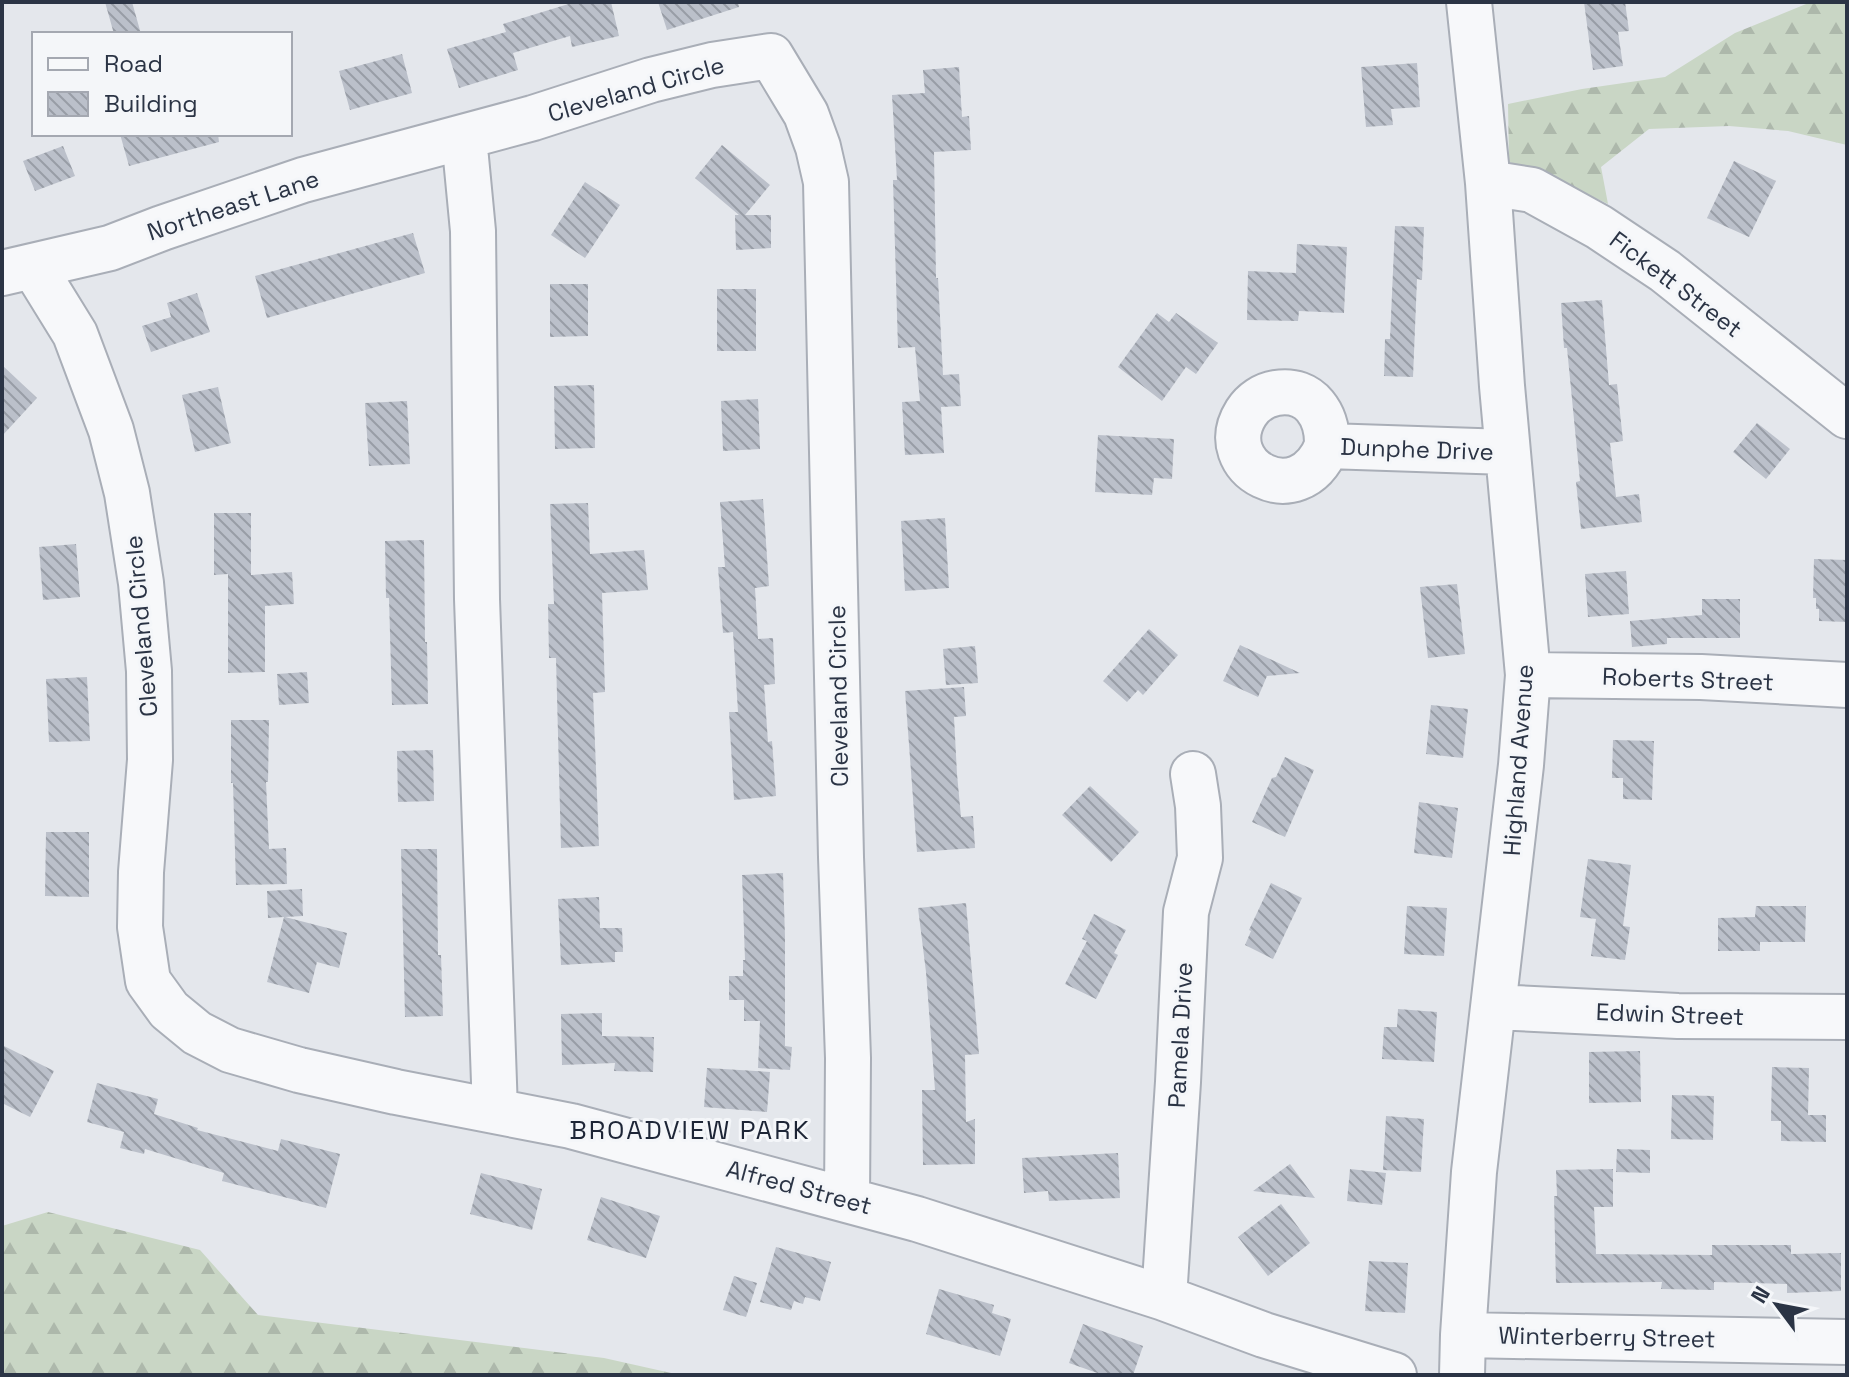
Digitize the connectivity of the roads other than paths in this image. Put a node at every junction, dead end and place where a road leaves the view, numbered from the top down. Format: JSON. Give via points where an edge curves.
{"nodes":[{"id":1,"x":1469,"y":2,"type":"edge"},
{"id":2,"x":464,"y":137,"type":"junction"},
{"id":3,"x":1488,"y":183,"type":"junction"},
{"id":4,"x":18,"y":270,"type":"edge"},
{"id":5,"x":1847,"y":416,"type":"edge"},
{"id":6,"x":1327,"y":446,"type":"dead end"},
{"id":7,"x":1507,"y":452,"type":"junction"},
{"id":8,"x":1528,"y":675,"type":"junction"},
{"id":9,"x":1847,"y":685,"type":"edge"},
{"id":10,"x":1193,"y":774,"type":"dead end"},
{"id":11,"x":162,"y":1000,"type":"joint"},
{"id":12,"x":1494,"y":1007,"type":"junction"},
{"id":13,"x":1847,"y":1017,"type":"edge"},
{"id":14,"x":495,"y":1111,"type":"junction"},
{"id":15,"x":847,"y":1200,"type":"junction"},
{"id":16,"x":1164,"y":1298,"type":"junction"},
{"id":17,"x":1847,"y":1342,"type":"edge"},
{"id":18,"x":1463,"y":1355,"type":"edge"},
{"id":19,"x":1394,"y":1375,"type":"edge"}],
"edges":[{"from":1,"to":3,"type":"street","name":"Highland Avenue"},
{"from":2,"to":4,"type":"street","name":"Northeast Lane","via":[[303,180],[110,248]]},
{"from":2,"to":14,"type":"street","via":[[473,231],[477,599]]},
{"from":2,"to":15,"type":"street","name":"Cleveland Circle","via":[[651,80],[771,56],[814,136],[828,216]]},
{"from":3,"to":5,"type":"street","name":"Fickett Street","via":[[1532,190],[1599,227],[1665,271]]},
{"from":3,"to":7,"type":"street","name":"Highland Avenue"},
{"from":4,"to":11,"type":"street","name":"Cleveland Circle","via":[[75,334],[111,430],[127,493],[149,671],[150,760],[140,927],[148,981]]},
{"from":6,"to":7,"type":"street","name":"Dunphe Drive"},
{"from":7,"to":8,"type":"street","name":"Highland Avenue"},
{"from":8,"to":9,"type":"street","name":"Roberts Street"},
{"from":8,"to":12,"type":"street","name":"Highland Avenue"},
{"from":10,"to":16,"type":"street","name":"Pamela Drive","via":[[1200,858],[1186,912]]},
{"from":11,"to":14,"type":"street","name":"Alfred Street","via":[[197,1033],[230,1050],[299,1070]]},
{"from":12,"to":13,"type":"street","name":"Edwin Street"},
{"from":12,"to":18,"type":"street","name":"Highland Avenue","via":[[1474,1172]]},
{"from":14,"to":15,"type":"street","name":"Alfred Street","via":[[571,1126]]},
{"from":15,"to":16,"type":"street","name":"Alfred Street"},
{"from":16,"to":19,"type":"street","name":"Alfred Street"},
{"from":17,"to":18,"type":"street","name":"Winterberry Street"}]}
